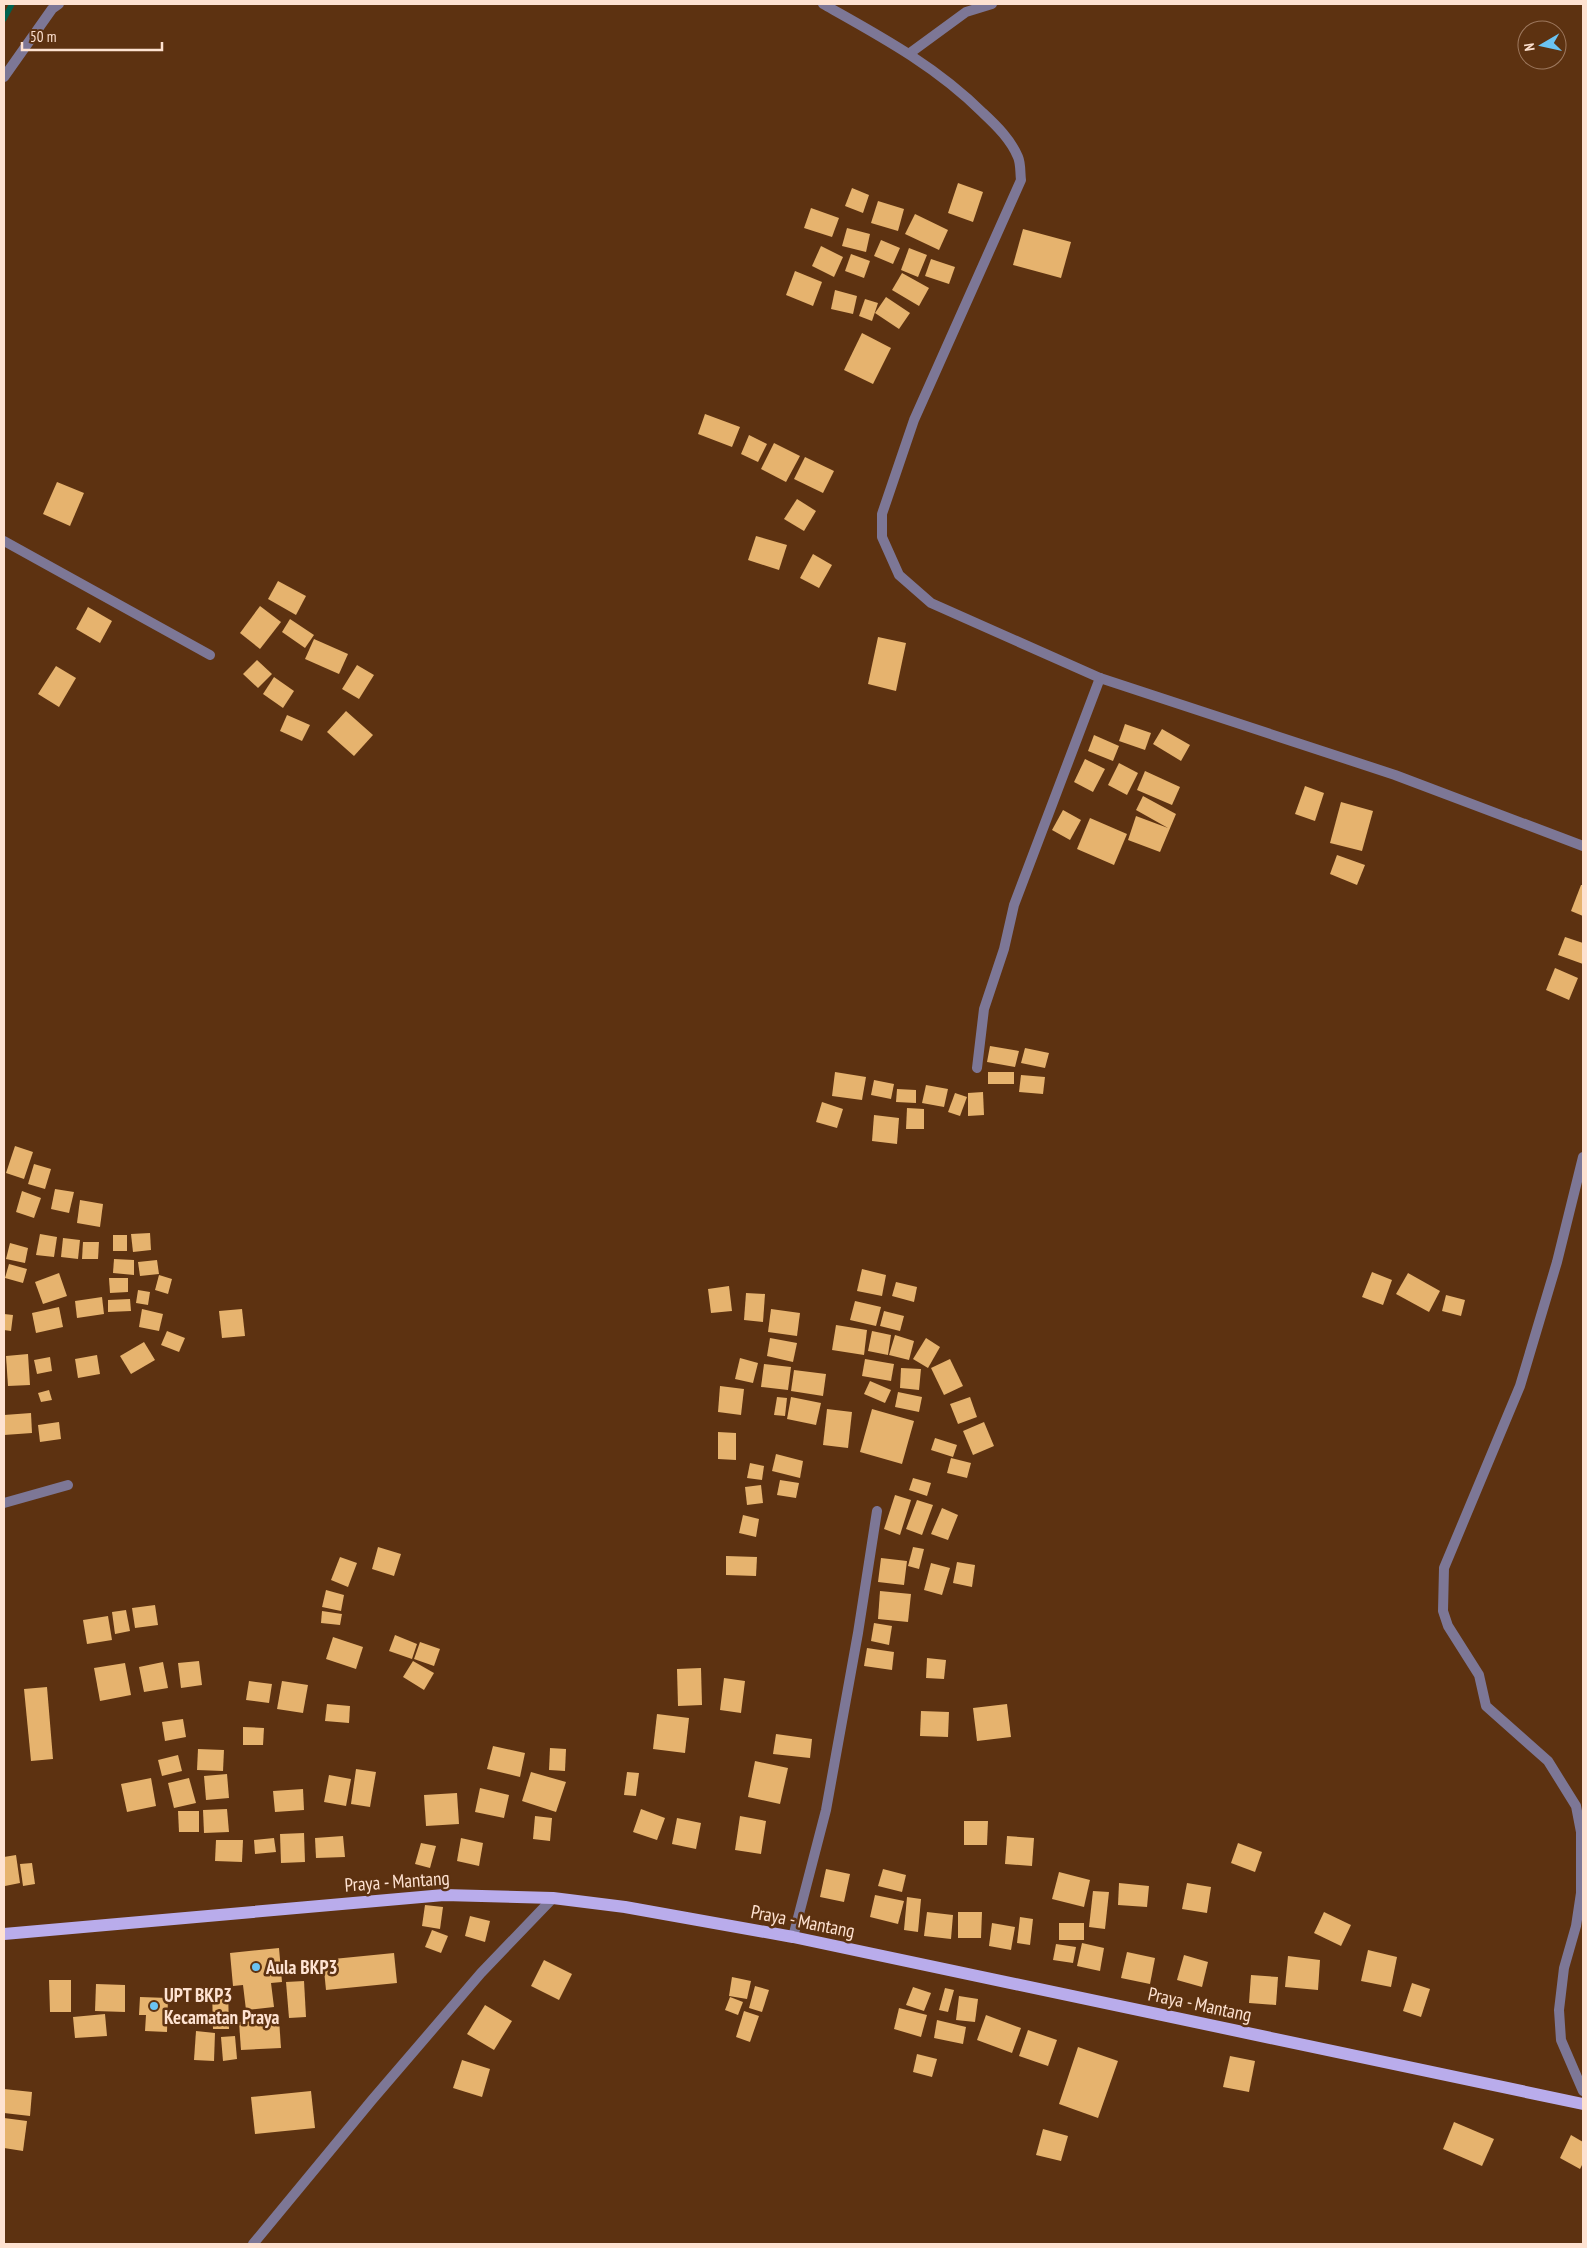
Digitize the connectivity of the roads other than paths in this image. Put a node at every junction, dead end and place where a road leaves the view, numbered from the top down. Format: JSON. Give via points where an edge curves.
{"nodes":[{"id":1,"x":59,"y":4,"type":"edge"},
{"id":2,"x":823,"y":4,"type":"edge"},
{"id":3,"x":992,"y":4,"type":"edge"},
{"id":4,"x":910,"y":53,"type":"junction"},
{"id":5,"x":4,"y":77,"type":"edge"},
{"id":6,"x":4,"y":541,"type":"edge"},
{"id":7,"x":210,"y":656,"type":"dead end"},
{"id":8,"x":1100,"y":678,"type":"junction"},
{"id":9,"x":1583,"y":846,"type":"edge"},
{"id":10,"x":977,"y":1068,"type":"dead end"},
{"id":11,"x":1583,"y":1157,"type":"edge"},
{"id":12,"x":68,"y":1485,"type":"dead end"},
{"id":13,"x":4,"y":1503,"type":"edge"},
{"id":14,"x":877,"y":1511,"type":"dead end"},
{"id":15,"x":554,"y":1898,"type":"junction"},
{"id":16,"x":4,"y":1934,"type":"edge"},
{"id":17,"x":793,"y":1937,"type":"junction"},
{"id":18,"x":1583,"y":2091,"type":"edge"},
{"id":19,"x":1583,"y":2104,"type":"edge"},
{"id":20,"x":253,"y":2244,"type":"edge"}],
"edges":[{"from":1,"to":5,"type":"street","via":[[52,9]]},
{"from":2,"to":4,"type":"street"},
{"from":3,"to":4,"type":"street","via":[[966,12]]},
{"from":4,"to":8,"type":"street","via":[[960,90],[995,124],[1019,160],[1020,180],[914,420],[882,514],[882,537],[899,574],[931,603]]},
{"from":6,"to":7,"type":"street"},
{"from":8,"to":9,"type":"street","via":[[1395,775]]},
{"from":8,"to":10,"type":"street","via":[[1014,905],[1004,949],[984,1009]]},
{"from":11,"to":18,"type":"street","via":[[1557,1262],[1520,1386],[1444,1568],[1443,1610],[1448,1626],[1479,1675],[1486,1706],[1548,1761],[1576,1806],[1581,1832],[1582,1893],[1564,1968],[1559,2010],[1561,2040]]},
{"from":12,"to":13,"type":"street"},
{"from":14,"to":17,"type":"street","via":[[826,1810]]},
{"from":15,"to":16,"type":"main road","name":"Praya - Mantang","via":[[444,1895]]},
{"from":15,"to":17,"type":"main road","name":"Praya - Mantang","via":[[625,1907]]},
{"from":15,"to":20,"type":"street","via":[[481,1973]]},
{"from":17,"to":19,"type":"main road","name":"Praya - Mantang"}]}
